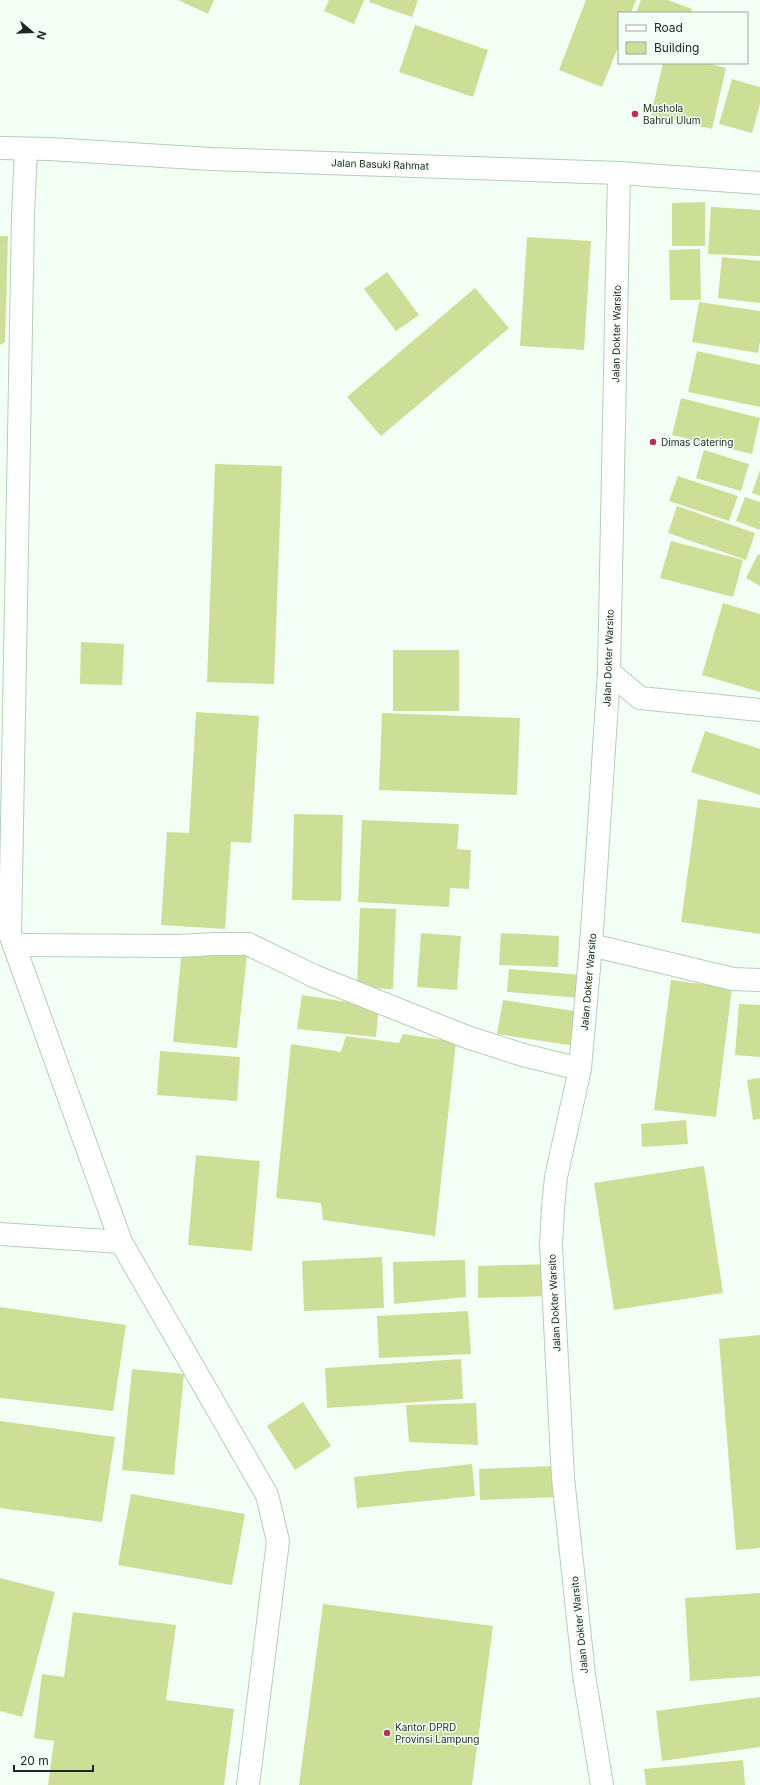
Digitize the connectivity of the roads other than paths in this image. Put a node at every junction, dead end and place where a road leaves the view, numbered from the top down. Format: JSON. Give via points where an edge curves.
{"nodes":[{"id":1,"x":0,"y":148,"type":"edge"},
{"id":2,"x":26,"y":149,"type":"junction"},
{"id":3,"x":619,"y":173,"type":"junction"},
{"id":4,"x":760,"y":183,"type":"edge"},
{"id":5,"x":8,"y":584,"type":"edge"},
{"id":6,"x":609,"y":672,"type":"junction"},
{"id":7,"x":760,"y":710,"type":"edge"},
{"id":8,"x":8,"y":936,"type":"edge"},
{"id":9,"x":591,"y":945,"type":"junction"},
{"id":10,"x":760,"y":980,"type":"edge"},
{"id":11,"x":580,"y":1069,"type":"junction"},
{"id":12,"x":0,"y":1234,"type":"edge"},
{"id":13,"x":121,"y":1242,"type":"junction"},
{"id":14,"x":248,"y":1785,"type":"edge"},
{"id":15,"x":602,"y":1785,"type":"edge"}],
"edges":[{"from":1,"to":2,"type":"street","name":"Jalan Basuki Rahmat"},
{"from":2,"to":3,"type":"street","name":"Jalan Basuki Rahmat","via":[[211,159]]},
{"from":2,"to":5,"type":"street"},
{"from":3,"to":4,"type":"street","name":"Jalan Basuki Rahmat"},
{"from":3,"to":6,"type":"street","name":"Jalan Dokter Warsito"},
{"from":5,"to":8,"type":"street"},
{"from":6,"to":7,"type":"street","via":[[640,698]]},
{"from":6,"to":9,"type":"street","name":"Jalan Dokter Warsito"},
{"from":8,"to":11,"type":"street","via":[[178,946],[248,944],[314,976],[467,1037],[523,1055]]},
{"from":8,"to":13,"type":"street"},
{"from":9,"to":10,"type":"street","via":[[733,979]]},
{"from":9,"to":11,"type":"street","name":"Jalan Dokter Warsito"},
{"from":11,"to":15,"type":"street","name":"Jalan Dokter Warsito","via":[[556,1177],[552,1208],[552,1245],[563,1478],[584,1675]]},
{"from":12,"to":13,"type":"street"},
{"from":13,"to":14,"type":"street","via":[[266,1494],[278,1541]]}]}
